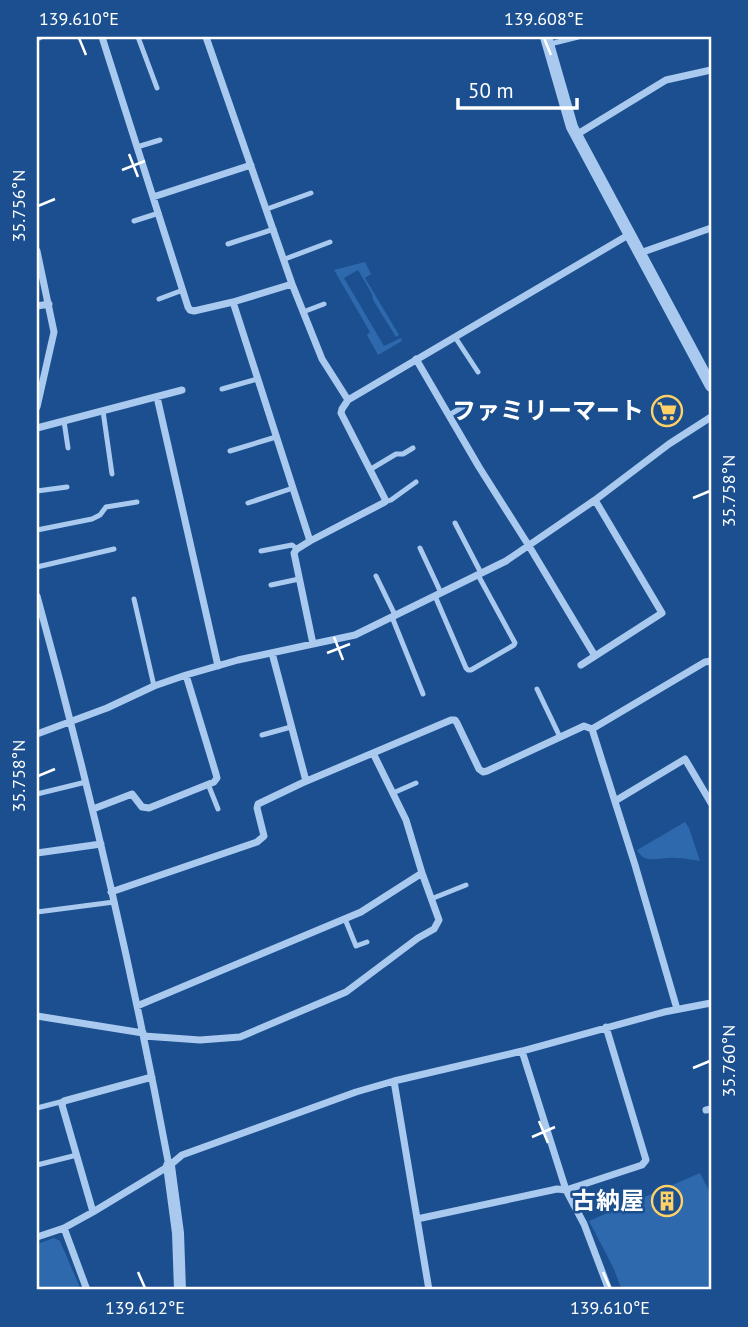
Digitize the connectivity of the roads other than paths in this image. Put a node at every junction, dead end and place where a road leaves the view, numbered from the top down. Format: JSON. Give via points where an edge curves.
{"nodes":[{"id":1,"x":102,"y":37,"type":"edge"},
{"id":2,"x":138,"y":37,"type":"edge"},
{"id":3,"x":206,"y":37,"type":"edge"},
{"id":4,"x":578,"y":37,"type":"edge"},
{"id":5,"x":547,"y":41,"type":"edge"},
{"id":6,"x":711,"y":70,"type":"edge"},
{"id":7,"x":157,"y":88,"type":"dead end"},
{"id":8,"x":576,"y":135,"type":"junction"},
{"id":9,"x":160,"y":140,"type":"dead end"},
{"id":10,"x":137,"y":147,"type":"junction"},
{"id":11,"x":251,"y":165,"type":"junction"},
{"id":12,"x":311,"y":193,"type":"dead end"},
{"id":13,"x":153,"y":197,"type":"junction"},
{"id":14,"x":267,"y":209,"type":"junction"},
{"id":15,"x":159,"y":213,"type":"junction"},
{"id":16,"x":134,"y":221,"type":"dead end"},
{"id":17,"x":711,"y":228,"type":"edge"},
{"id":18,"x":274,"y":229,"type":"junction"},
{"id":19,"x":630,"y":234,"type":"junction"},
{"id":20,"x":330,"y":242,"type":"dead end"},
{"id":21,"x":228,"y":244,"type":"dead end"},
{"id":22,"x":37,"y":251,"type":"edge"},
{"id":23,"x":640,"y":253,"type":"junction"},
{"id":24,"x":285,"y":259,"type":"junction"},
{"id":25,"x":292,"y":284,"type":"junction"},
{"id":26,"x":183,"y":290,"type":"junction"},
{"id":27,"x":159,"y":299,"type":"dead end"},
{"id":28,"x":233,"y":302,"type":"junction"},
{"id":29,"x":49,"y":303,"type":"junction"},
{"id":30,"x":324,"y":304,"type":"dead end"},
{"id":31,"x":37,"y":306,"type":"edge"},
{"id":32,"x":303,"y":312,"type":"junction"},
{"id":33,"x":455,"y":337,"type":"junction"},
{"id":34,"x":416,"y":359,"type":"junction"},
{"id":35,"x":478,"y":372,"type":"dead end"},
{"id":36,"x":257,"y":379,"type":"junction"},
{"id":37,"x":711,"y":386,"type":"edge"},
{"id":38,"x":222,"y":389,"type":"dead end"},
{"id":39,"x":182,"y":390,"type":"dead end"},
{"id":40,"x":157,"y":397,"type":"junction"},
{"id":41,"x":348,"y":400,"type":"junction"},
{"id":42,"x":466,"y":405,"type":"dead end"},
{"id":43,"x":37,"y":407,"type":"edge"},
{"id":44,"x":103,"y":411,"type":"junction"},
{"id":45,"x":449,"y":415,"type":"junction"},
{"id":46,"x":711,"y":417,"type":"edge"},
{"id":47,"x":64,"y":421,"type":"junction"},
{"id":48,"x":37,"y":428,"type":"edge"},
{"id":49,"x":276,"y":437,"type":"junction"},
{"id":50,"x":413,"y":447,"type":"dead end"},
{"id":51,"x":68,"y":448,"type":"dead end"},
{"id":52,"x":230,"y":451,"type":"dead end"},
{"id":53,"x":371,"y":469,"type":"junction"},
{"id":54,"x":112,"y":474,"type":"dead end"},
{"id":55,"x":416,"y":482,"type":"dead end"},
{"id":56,"x":67,"y":487,"type":"dead end"},
{"id":57,"x":293,"y":488,"type":"junction"},
{"id":58,"x":37,"y":491,"type":"edge"},
{"id":59,"x":594,"y":500,"type":"junction"},
{"id":60,"x":137,"y":502,"type":"dead end"},
{"id":61,"x":385,"y":502,"type":"junction"},
{"id":62,"x":248,"y":503,"type":"dead end"},
{"id":63,"x":455,"y":523,"type":"dead end"},
{"id":64,"x":37,"y":530,"type":"edge"},
{"id":65,"x":310,"y":541,"type":"junction"},
{"id":66,"x":529,"y":546,"type":"junction"},
{"id":67,"x":421,"y":548,"type":"dead end"},
{"id":68,"x":114,"y":549,"type":"dead end"},
{"id":69,"x":297,"y":549,"type":"junction"},
{"id":70,"x":261,"y":551,"type":"dead end"},
{"id":71,"x":37,"y":567,"type":"edge"},
{"id":72,"x":480,"y":574,"type":"junction"},
{"id":73,"x":376,"y":576,"type":"dead end"},
{"id":74,"x":299,"y":579,"type":"junction"},
{"id":75,"x":271,"y":585,"type":"dead end"},
{"id":76,"x":438,"y":595,"type":"junction"},
{"id":77,"x":37,"y":596,"type":"edge"},
{"id":78,"x":134,"y":598,"type":"dead end"},
{"id":79,"x":394,"y":616,"type":"junction"},
{"id":80,"x":313,"y":645,"type":"junction"},
{"id":81,"x":272,"y":653,"type":"junction"},
{"id":82,"x":595,"y":656,"type":"junction"},
{"id":83,"x":711,"y":661,"type":"edge"},
{"id":84,"x":581,"y":665,"type":"dead end"},
{"id":85,"x":218,"y":666,"type":"junction"},
{"id":86,"x":186,"y":675,"type":"junction"},
{"id":87,"x":154,"y":686,"type":"junction"},
{"id":88,"x":537,"y":689,"type":"dead end"},
{"id":89,"x":423,"y":694,"type":"dead end"},
{"id":90,"x":71,"y":723,"type":"junction"},
{"id":91,"x":291,"y":727,"type":"junction"},
{"id":92,"x":592,"y":729,"type":"junction"},
{"id":93,"x":37,"y":734,"type":"edge"},
{"id":94,"x":262,"y":735,"type":"dead end"},
{"id":95,"x":560,"y":737,"type":"junction"},
{"id":96,"x":373,"y":753,"type":"junction"},
{"id":97,"x":306,"y":781,"type":"junction"},
{"id":98,"x":86,"y":782,"type":"junction"},
{"id":99,"x":416,"y":783,"type":"dead end"},
{"id":100,"x":208,"y":784,"type":"junction"},
{"id":101,"x":393,"y":793,"type":"junction"},
{"id":102,"x":37,"y":794,"type":"edge"},
{"id":103,"x":615,"y":801,"type":"junction"},
{"id":104,"x":711,"y":803,"type":"edge"},
{"id":105,"x":93,"y":809,"type":"junction"},
{"id":106,"x":218,"y":809,"type":"dead end"},
{"id":107,"x":101,"y":844,"type":"junction"},
{"id":108,"x":37,"y":853,"type":"edge"},
{"id":109,"x":422,"y":873,"type":"junction"},
{"id":110,"x":466,"y":885,"type":"dead end"},
{"id":111,"x":111,"y":892,"type":"junction"},
{"id":112,"x":431,"y":899,"type":"junction"},
{"id":113,"x":114,"y":902,"type":"junction"},
{"id":114,"x":37,"y":912,"type":"edge"},
{"id":115,"x":345,"y":919,"type":"junction"},
{"id":116,"x":367,"y":942,"type":"dead end"},
{"id":117,"x":711,"y":1003,"type":"edge"},
{"id":118,"x":138,"y":1006,"type":"junction"},
{"id":119,"x":677,"y":1009,"type":"junction"},
{"id":120,"x":37,"y":1016,"type":"edge"},
{"id":121,"x":606,"y":1027,"type":"junction"},
{"id":122,"x":144,"y":1035,"type":"junction"},
{"id":123,"x":522,"y":1051,"type":"junction"},
{"id":124,"x":152,"y":1077,"type":"junction"},
{"id":125,"x":394,"y":1081,"type":"junction"},
{"id":126,"x":64,"y":1101,"type":"junction"},
{"id":127,"x":37,"y":1108,"type":"edge"},
{"id":128,"x":77,"y":1155,"type":"junction"},
{"id":129,"x":37,"y":1165,"type":"edge"},
{"id":130,"x":169,"y":1166,"type":"junction"},
{"id":131,"x":566,"y":1190,"type":"junction"},
{"id":132,"x":93,"y":1212,"type":"junction"},
{"id":133,"x":417,"y":1219,"type":"junction"},
{"id":134,"x":64,"y":1228,"type":"junction"},
{"id":135,"x":37,"y":1237,"type":"edge"},
{"id":136,"x":87,"y":1290,"type":"edge"},
{"id":137,"x":180,"y":1290,"type":"edge"},
{"id":138,"x":429,"y":1290,"type":"edge"},
{"id":139,"x":609,"y":1290,"type":"edge"}],
"edges":[{"from":1,"to":10,"type":"street"},
{"from":2,"to":7,"type":"lane"},
{"from":3,"to":11,"type":"street"},
{"from":4,"to":5,"type":"lane"},
{"from":5,"to":8,"type":"street"},
{"from":6,"to":8,"type":"street","via":[[666,80]]},
{"from":8,"to":19,"type":"street"},
{"from":9,"to":10,"type":"lane"},
{"from":10,"to":13,"type":"street"},
{"from":11,"to":13,"type":"street"},
{"from":11,"to":14,"type":"street"},
{"from":12,"to":14,"type":"lane"},
{"from":13,"to":15,"type":"street"},
{"from":14,"to":18,"type":"street"},
{"from":15,"to":16,"type":"lane"},
{"from":15,"to":26,"type":"street"},
{"from":17,"to":23,"type":"street"},
{"from":18,"to":21,"type":"lane"},
{"from":18,"to":24,"type":"street"},
{"from":19,"to":23,"type":"street"},
{"from":19,"to":33,"type":"street"},
{"from":20,"to":24,"type":"lane"},
{"from":22,"to":29,"type":"street"},
{"from":23,"to":37,"type":"street"},
{"from":24,"to":25,"type":"street"},
{"from":25,"to":28,"type":"street"},
{"from":25,"to":32,"type":"street"},
{"from":26,"to":27,"type":"lane"},
{"from":26,"to":28,"type":"street","via":[[190,310]]},
{"from":28,"to":36,"type":"street"},
{"from":29,"to":31,"type":"street"},
{"from":29,"to":43,"type":"street","via":[[54,335]]},
{"from":30,"to":32,"type":"lane"},
{"from":32,"to":41,"type":"street","via":[[322,359]]},
{"from":33,"to":34,"type":"street"},
{"from":33,"to":35,"type":"lane"},
{"from":34,"to":41,"type":"street"},
{"from":34,"to":45,"type":"street"},
{"from":36,"to":38,"type":"lane"},
{"from":36,"to":49,"type":"street"},
{"from":39,"to":40,"type":"street"},
{"from":40,"to":44,"type":"street"},
{"from":40,"to":85,"type":"street"},
{"from":41,"to":53,"type":"street","via":[[341,413]]},
{"from":42,"to":45,"type":"lane"},
{"from":44,"to":47,"type":"street"},
{"from":44,"to":54,"type":"lane"},
{"from":45,"to":66,"type":"street"},
{"from":46,"to":59,"type":"street"},
{"from":47,"to":48,"type":"street"},
{"from":47,"to":51,"type":"lane"},
{"from":49,"to":52,"type":"lane"},
{"from":49,"to":57,"type":"street"},
{"from":50,"to":53,"type":"lane"},
{"from":53,"to":61,"type":"street"},
{"from":55,"to":61,"type":"lane"},
{"from":56,"to":58,"type":"lane"},
{"from":57,"to":62,"type":"lane"},
{"from":57,"to":65,"type":"street"},
{"from":59,"to":66,"type":"street"},
{"from":59,"to":82,"type":"street","via":[[662,614]]},
{"from":60,"to":64,"type":"lane","via":[[106,507],[92,519]]},
{"from":61,"to":65,"type":"street"},
{"from":63,"to":72,"type":"lane"},
{"from":65,"to":69,"type":"street"},
{"from":66,"to":72,"type":"street"},
{"from":66,"to":82,"type":"street"},
{"from":67,"to":76,"type":"lane"},
{"from":68,"to":71,"type":"lane"},
{"from":69,"to":70,"type":"lane","via":[[292,545]]},
{"from":69,"to":74,"type":"street"},
{"from":72,"to":76,"type":"street"},
{"from":72,"to":76,"type":"lane","via":[[515,643],[471,670],[466,668]]},
{"from":73,"to":79,"type":"lane"},
{"from":74,"to":75,"type":"lane"},
{"from":74,"to":80,"type":"street"},
{"from":76,"to":79,"type":"street"},
{"from":77,"to":90,"type":"street"},
{"from":78,"to":87,"type":"lane"},
{"from":79,"to":80,"type":"street","via":[[355,635]]},
{"from":79,"to":89,"type":"lane"},
{"from":80,"to":81,"type":"street"},
{"from":81,"to":85,"type":"street"},
{"from":81,"to":91,"type":"street"},
{"from":82,"to":84,"type":"street"},
{"from":83,"to":92,"type":"street"},
{"from":85,"to":86,"type":"street"},
{"from":86,"to":87,"type":"street"},
{"from":86,"to":100,"type":"street","via":[[217,778]]},
{"from":87,"to":90,"type":"street"},
{"from":88,"to":95,"type":"lane"},
{"from":90,"to":93,"type":"street"},
{"from":90,"to":98,"type":"street"},
{"from":91,"to":94,"type":"lane"},
{"from":91,"to":97,"type":"street"},
{"from":92,"to":95,"type":"street","via":[[584,726]]},
{"from":92,"to":103,"type":"street"},
{"from":95,"to":96,"type":"street","via":[[483,772],[455,720]]},
{"from":96,"to":97,"type":"street"},
{"from":96,"to":101,"type":"street"},
{"from":97,"to":111,"type":"street","via":[[258,804],[264,831],[261,840]]},
{"from":98,"to":102,"type":"lane"},
{"from":98,"to":105,"type":"street"},
{"from":99,"to":101,"type":"lane"},
{"from":100,"to":105,"type":"street","via":[[149,808],[142,807],[132,794]]},
{"from":100,"to":106,"type":"lane"},
{"from":101,"to":109,"type":"street"},
{"from":103,"to":104,"type":"street","via":[[685,759]]},
{"from":103,"to":119,"type":"street"},
{"from":105,"to":107,"type":"street"},
{"from":107,"to":108,"type":"street"},
{"from":107,"to":111,"type":"street"},
{"from":109,"to":112,"type":"street"},
{"from":109,"to":115,"type":"street"},
{"from":110,"to":112,"type":"lane"},
{"from":111,"to":113,"type":"street"},
{"from":112,"to":122,"type":"street","via":[[439,920],[434,929],[346,992],[240,1037],[200,1040]]},
{"from":113,"to":114,"type":"lane"},
{"from":113,"to":118,"type":"street"},
{"from":115,"to":116,"type":"lane","via":[[356,946]]},
{"from":115,"to":118,"type":"street"},
{"from":117,"to":119,"type":"street"},
{"from":118,"to":122,"type":"street"},
{"from":119,"to":121,"type":"street"},
{"from":120,"to":122,"type":"street"},
{"from":121,"to":123,"type":"street"},
{"from":121,"to":131,"type":"street","via":[[646,1160]]},
{"from":122,"to":124,"type":"street"},
{"from":123,"to":125,"type":"street"},
{"from":123,"to":131,"type":"street"},
{"from":124,"to":126,"type":"street"},
{"from":124,"to":130,"type":"street"},
{"from":125,"to":130,"type":"street","via":[[182,1155]]},
{"from":125,"to":133,"type":"street"},
{"from":126,"to":127,"type":"lane"},
{"from":126,"to":128,"type":"street"},
{"from":128,"to":129,"type":"lane"},
{"from":128,"to":132,"type":"street"},
{"from":130,"to":132,"type":"street"},
{"from":130,"to":137,"type":"street"},
{"from":131,"to":133,"type":"street"},
{"from":131,"to":139,"type":"street"},
{"from":132,"to":134,"type":"street"},
{"from":133,"to":138,"type":"street"},
{"from":134,"to":135,"type":"street"},
{"from":134,"to":136,"type":"street"}]}
